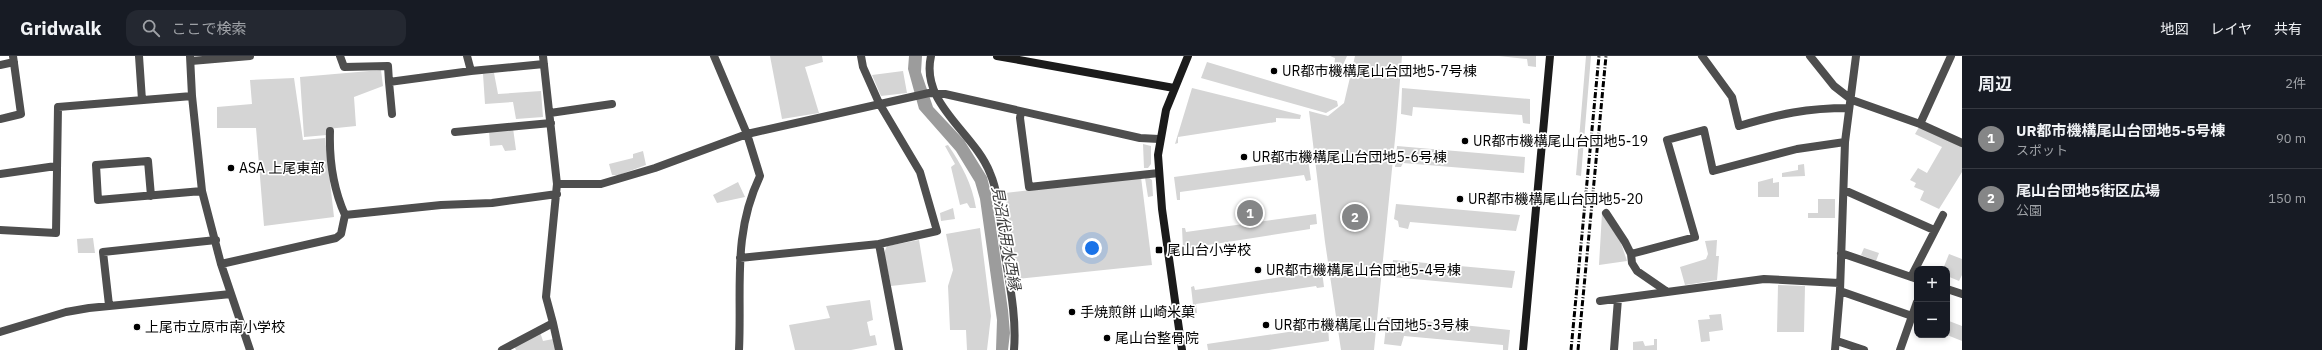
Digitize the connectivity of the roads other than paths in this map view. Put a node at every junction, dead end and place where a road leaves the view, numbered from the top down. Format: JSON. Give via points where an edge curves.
{"nodes":[{"id":1,"x":139,"y":56,"type":"edge"},
{"id":2,"x":250,"y":56,"type":"edge"},
{"id":3,"x":340,"y":56,"type":"edge"},
{"id":4,"x":467,"y":56,"type":"edge"},
{"id":5,"x":714,"y":56,"type":"edge"},
{"id":6,"x":861,"y":56,"type":"edge"},
{"id":7,"x":931,"y":56,"type":"edge"},
{"id":8,"x":998,"y":56,"type":"edge"},
{"id":9,"x":1188,"y":56,"type":"edge"},
{"id":10,"x":1550,"y":56,"type":"edge"},
{"id":11,"x":1702,"y":56,"type":"edge"},
{"id":12,"x":1810,"y":56,"type":"edge"},
{"id":13,"x":1856,"y":56,"type":"edge"},
{"id":14,"x":1951,"y":56,"type":"edge"},
{"id":15,"x":191,"y":58,"type":"edge"},
{"id":16,"x":13,"y":59,"type":"edge"},
{"id":17,"x":543,"y":60,"type":"edge"},
{"id":18,"x":0,"y":65,"type":"edge"},
{"id":19,"x":471,"y":71,"type":"junction"},
{"id":20,"x":389,"y":82,"type":"junction"},
{"id":21,"x":1174,"y":88,"type":"junction"},
{"id":22,"x":932,"y":93,"type":"junction"},
{"id":23,"x":192,"y":96,"type":"junction"},
{"id":24,"x":142,"y":100,"type":"junction"},
{"id":25,"x":879,"y":103,"type":"junction"},
{"id":26,"x":612,"y":104,"type":"dead end"},
{"id":27,"x":1850,"y":104,"type":"junction"},
{"id":28,"x":1021,"y":112,"type":"junction"},
{"id":29,"x":550,"y":113,"type":"junction"},
{"id":30,"x":392,"y":114,"type":"dead end"},
{"id":31,"x":0,"y":119,"type":"edge"},
{"id":32,"x":551,"y":123,"type":"junction"},
{"id":33,"x":1920,"y":124,"type":"junction"},
{"id":34,"x":330,"y":131,"type":"dead end"},
{"id":35,"x":455,"y":132,"type":"dead end"},
{"id":36,"x":747,"y":134,"type":"junction"},
{"id":37,"x":1159,"y":139,"type":"junction"},
{"id":38,"x":1845,"y":142,"type":"junction"},
{"id":39,"x":1962,"y":143,"type":"edge"},
{"id":40,"x":56,"y":166,"type":"junction"},
{"id":41,"x":1159,"y":172,"type":"junction"},
{"id":42,"x":0,"y":174,"type":"edge"},
{"id":43,"x":557,"y":184,"type":"junction"},
{"id":44,"x":1844,"y":190,"type":"junction"},
{"id":45,"x":202,"y":191,"type":"junction"},
{"id":46,"x":557,"y":194,"type":"junction"},
{"id":47,"x":151,"y":196,"type":"junction"},
{"id":48,"x":1606,"y":213,"type":"dead end"},
{"id":49,"x":345,"y":215,"type":"junction"},
{"id":50,"x":1943,"y":215,"type":"dead end"},
{"id":51,"x":0,"y":230,"type":"edge"},
{"id":52,"x":1934,"y":230,"type":"junction"},
{"id":53,"x":216,"y":240,"type":"junction"},
{"id":54,"x":879,"y":244,"type":"junction"},
{"id":55,"x":1841,"y":252,"type":"junction"},
{"id":56,"x":1631,"y":254,"type":"junction"},
{"id":57,"x":740,"y":258,"type":"junction"},
{"id":58,"x":221,"y":264,"type":"junction"},
{"id":59,"x":1919,"y":266,"type":"edge"},
{"id":60,"x":1914,"y":278,"type":"edge"},
{"id":61,"x":1839,"y":287,"type":"junction"},
{"id":62,"x":1950,"y":290,"type":"edge"},
{"id":63,"x":1666,"y":291,"type":"junction"},
{"id":64,"x":231,"y":294,"type":"junction"},
{"id":65,"x":1962,"y":294,"type":"edge"},
{"id":66,"x":1618,"y":299,"type":"junction"},
{"id":67,"x":1600,"y":301,"type":"dead end"},
{"id":68,"x":109,"y":305,"type":"junction"},
{"id":69,"x":1914,"y":310,"type":"edge"},
{"id":70,"x":1912,"y":316,"type":"junction"},
{"id":71,"x":552,"y":323,"type":"junction"},
{"id":72,"x":0,"y":332,"type":"edge"},
{"id":73,"x":1837,"y":341,"type":"junction"},
{"id":74,"x":250,"y":350,"type":"edge"},
{"id":75,"x":502,"y":350,"type":"edge"},
{"id":76,"x":559,"y":350,"type":"edge"},
{"id":77,"x":739,"y":350,"type":"edge"},
{"id":78,"x":899,"y":350,"type":"edge"},
{"id":79,"x":1014,"y":350,"type":"edge"},
{"id":80,"x":1182,"y":350,"type":"edge"},
{"id":81,"x":1524,"y":350,"type":"edge"},
{"id":82,"x":1614,"y":350,"type":"edge"},
{"id":83,"x":1835,"y":350,"type":"edge"},
{"id":84,"x":1864,"y":350,"type":"edge"},
{"id":85,"x":1900,"y":350,"type":"edge"}],
"edges":[{"from":1,"to":24,"type":"street"},
{"from":2,"to":15,"type":"street"},
{"from":3,"to":20,"type":"street","via":[[344,66],[388,66]]},
{"from":4,"to":19,"type":"street"},
{"from":5,"to":36,"type":"street"},
{"from":6,"to":25,"type":"street","via":[[863,67]]},
{"from":7,"to":22,"type":"street","via":[[928,72]]},
{"from":8,"to":21,"type":"street"},
{"from":9,"to":21,"type":"street"},
{"from":10,"to":81,"type":"street"},
{"from":11,"to":27,"type":"street","via":[[1732,97],[1739,126],[1788,112]]},
{"from":12,"to":27,"type":"street"},
{"from":13,"to":27,"type":"street"},
{"from":14,"to":33,"type":"street"},
{"from":15,"to":23,"type":"street"},
{"from":16,"to":18,"type":"street"},
{"from":16,"to":31,"type":"street","via":[[21,114]]},
{"from":17,"to":19,"type":"street"},
{"from":17,"to":29,"type":"street"},
{"from":19,"to":20,"type":"street"},
{"from":20,"to":30,"type":"street"},
{"from":21,"to":37,"type":"street"},
{"from":22,"to":25,"type":"street"},
{"from":22,"to":28,"type":"street"},
{"from":22,"to":79,"type":"street","via":[[972,144],[996,191],[1012,302]]},
{"from":23,"to":24,"type":"street"},
{"from":23,"to":45,"type":"street"},
{"from":24,"to":40,"type":"street","via":[[58,107]]},
{"from":25,"to":36,"type":"street"},
{"from":25,"to":54,"type":"street","via":[[920,172],[936,231]]},
{"from":26,"to":29,"type":"street"},
{"from":27,"to":33,"type":"street"},
{"from":27,"to":38,"type":"street"},
{"from":28,"to":37,"type":"street","via":[[1140,138]]},
{"from":28,"to":41,"type":"street","via":[[1029,187]]},
{"from":29,"to":32,"type":"street"},
{"from":32,"to":35,"type":"street"},
{"from":32,"to":43,"type":"street"},
{"from":33,"to":39,"type":"street"},
{"from":34,"to":49,"type":"street","via":[[331,167],[336,196]]},
{"from":36,"to":43,"type":"street","via":[[655,168],[601,184]]},
{"from":36,"to":57,"type":"street","via":[[760,176],[750,196],[743,221]]},
{"from":37,"to":41,"type":"street"},
{"from":38,"to":44,"type":"street"},
{"from":38,"to":56,"type":"street","via":[[1797,149],[1713,171],[1704,130],[1667,140],[1695,237]]},
{"from":40,"to":42,"type":"street"},
{"from":40,"to":51,"type":"street","via":[[56,233]]},
{"from":41,"to":80,"type":"street"},
{"from":43,"to":46,"type":"street"},
{"from":44,"to":52,"type":"street"},
{"from":44,"to":55,"type":"street"},
{"from":45,"to":47,"type":"street"},
{"from":45,"to":53,"type":"street"},
{"from":46,"to":49,"type":"street","via":[[492,203],[440,205]]},
{"from":46,"to":71,"type":"street","via":[[546,297]]},
{"from":47,"to":47,"type":"street","via":[[148,161],[96,165],[98,200]]},
{"from":48,"to":56,"type":"street"},
{"from":49,"to":58,"type":"street","via":[[341,234],[336,238]]},
{"from":50,"to":52,"type":"street"},
{"from":52,"to":59,"type":"street"},
{"from":53,"to":58,"type":"street"},
{"from":53,"to":68,"type":"street","via":[[103,252]]},
{"from":54,"to":57,"type":"street"},
{"from":54,"to":78,"type":"street"},
{"from":55,"to":60,"type":"street"},
{"from":55,"to":61,"type":"street"},
{"from":56,"to":63,"type":"street","via":[[1632,263],[1637,271]]},
{"from":57,"to":77,"type":"street"},
{"from":58,"to":64,"type":"street"},
{"from":61,"to":63,"type":"street","via":[[1764,279]]},
{"from":61,"to":70,"type":"street"},
{"from":61,"to":73,"type":"street"},
{"from":62,"to":65,"type":"street"},
{"from":63,"to":66,"type":"street"},
{"from":64,"to":68,"type":"street"},
{"from":64,"to":74,"type":"street"},
{"from":66,"to":67,"type":"street"},
{"from":66,"to":82,"type":"street"},
{"from":68,"to":72,"type":"street","via":[[66,312]]},
{"from":69,"to":70,"type":"street"},
{"from":70,"to":85,"type":"street"},
{"from":71,"to":75,"type":"street"},
{"from":71,"to":76,"type":"street"},
{"from":73,"to":83,"type":"street"},
{"from":73,"to":84,"type":"street"}]}
